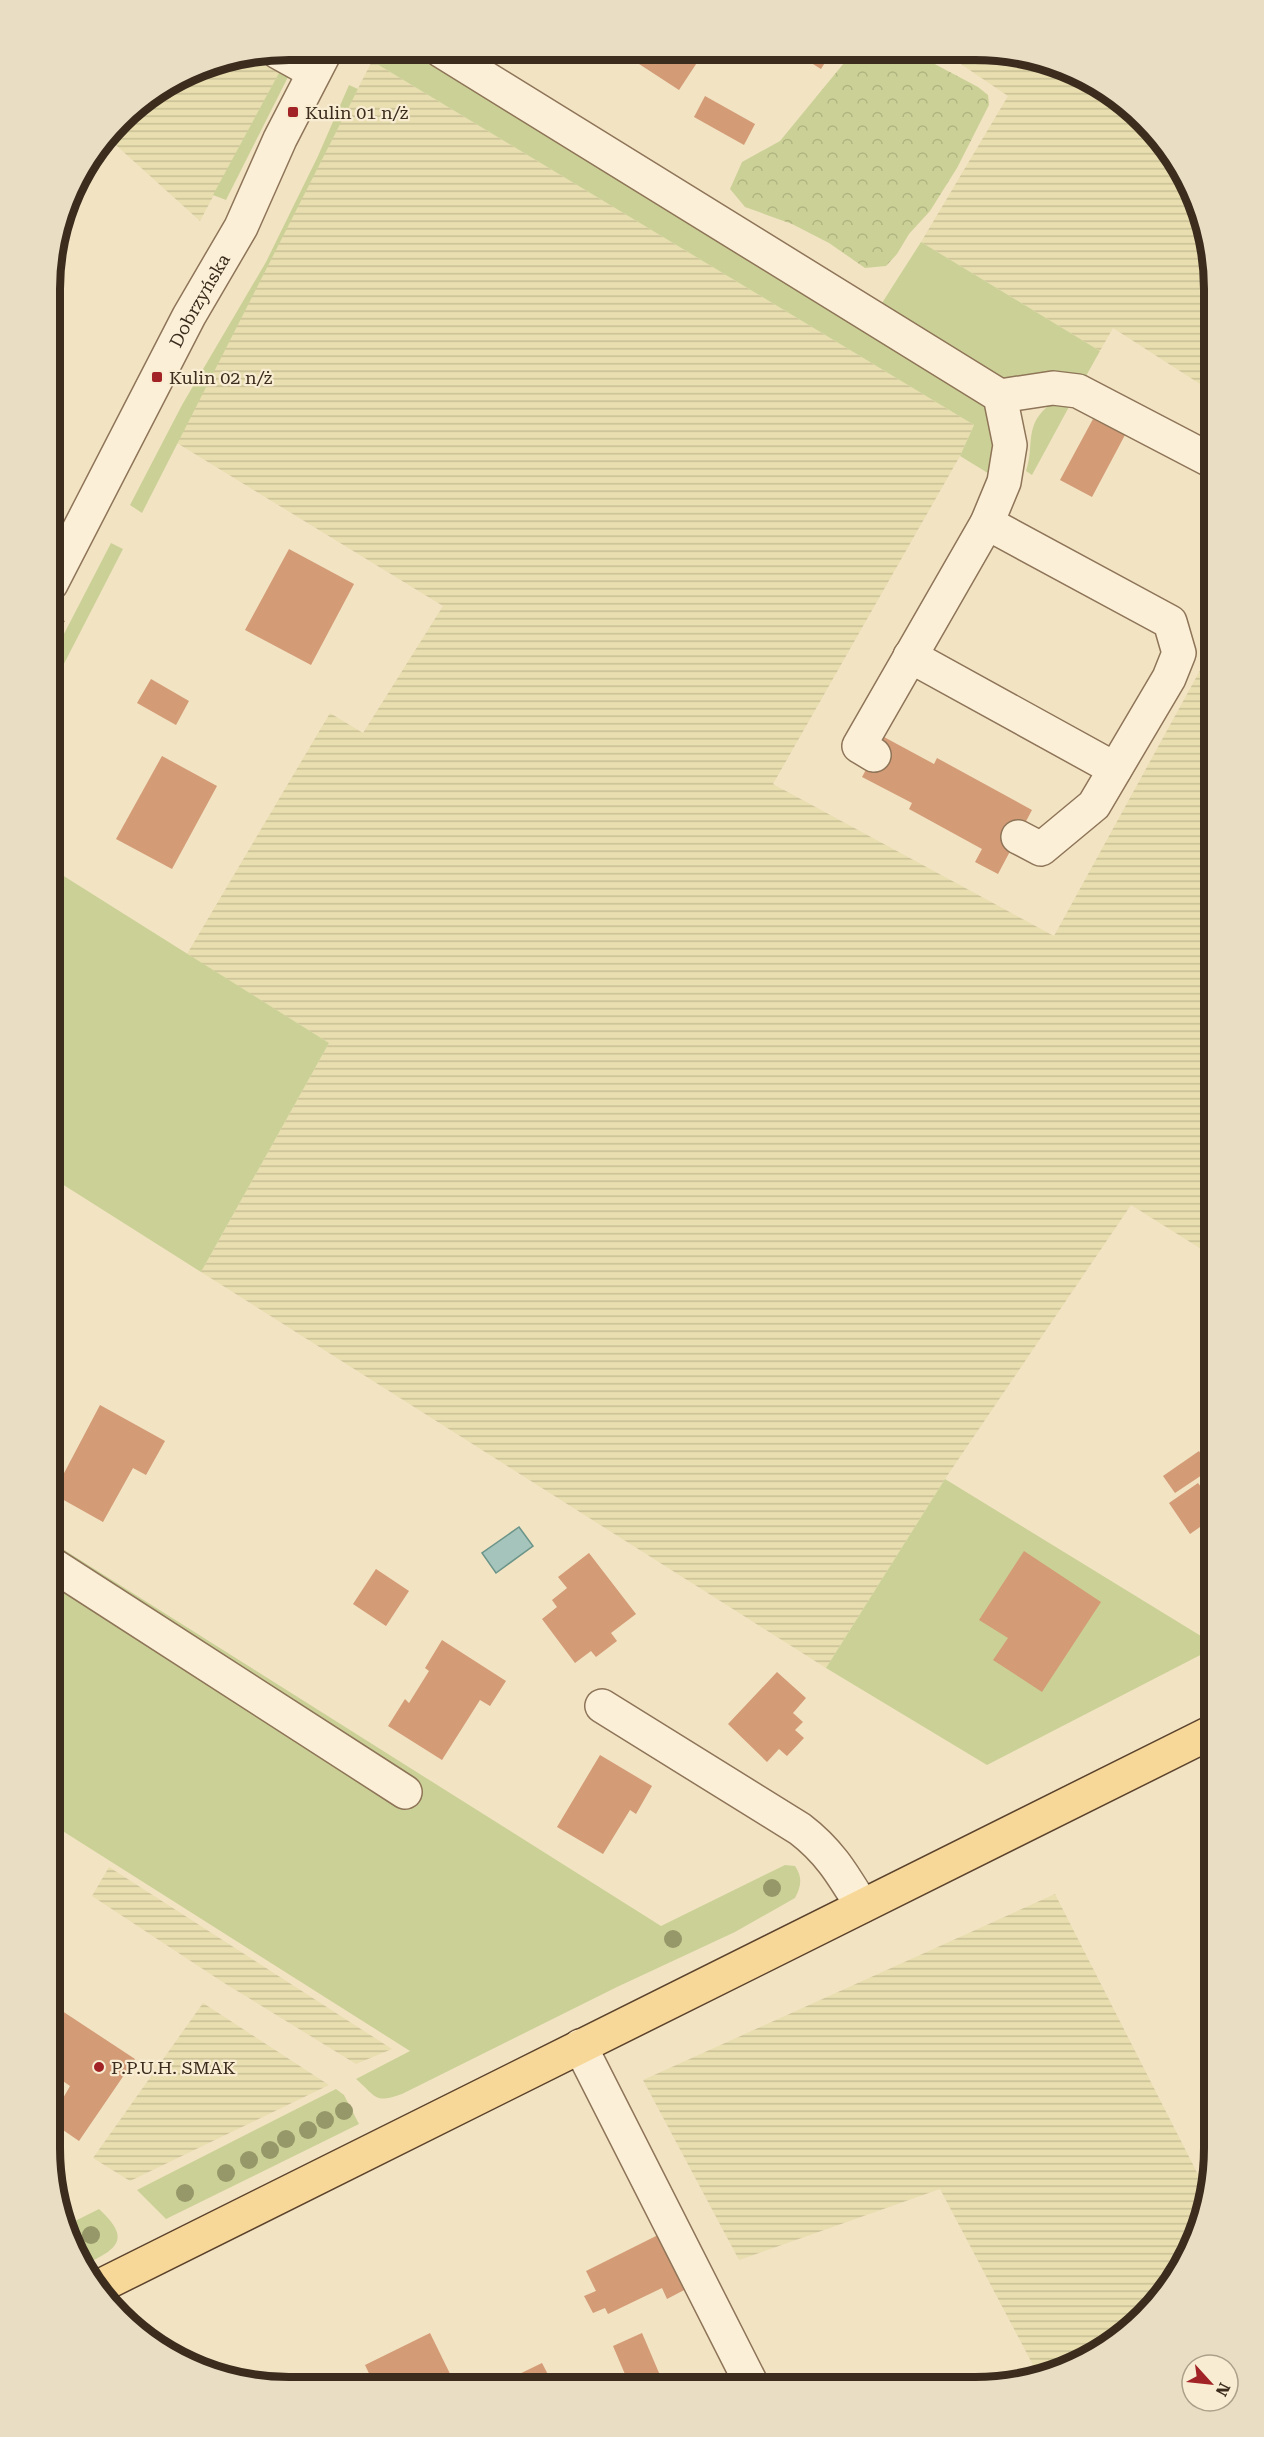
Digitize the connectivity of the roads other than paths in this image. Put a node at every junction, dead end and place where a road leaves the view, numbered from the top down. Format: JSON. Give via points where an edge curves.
{"nodes":[{"id":1,"x":456,"y":60,"type":"edge"},
{"id":2,"x":320,"y":61,"type":"edge"},
{"id":3,"x":1000,"y":396,"type":"junction"},
{"id":4,"x":1204,"y":457,"type":"edge"},
{"id":5,"x":987,"y":523,"type":"junction"},
{"id":6,"x":60,"y":567,"type":"edge"},
{"id":7,"x":910,"y":656,"type":"junction"},
{"id":8,"x":874,"y":755,"type":"dead end"},
{"id":9,"x":1115,"y":769,"type":"junction"},
{"id":10,"x":1018,"y":837,"type":"dead end"},
{"id":11,"x":60,"y":1569,"type":"edge"},
{"id":12,"x":602,"y":1706,"type":"dead end"},
{"id":13,"x":1204,"y":1736,"type":"edge"},
{"id":14,"x":405,"y":1792,"type":"dead end"},
{"id":15,"x":862,"y":1906,"type":"junction"},
{"id":16,"x":580,"y":2046,"type":"junction"},
{"id":17,"x":105,"y":2284,"type":"edge"},
{"id":18,"x":748,"y":2377,"type":"edge"}],
"edges":[{"from":1,"to":3,"type":"street"},
{"from":2,"to":6,"type":"street","name":"Dobrzyńska","via":[[241,227],[189,316]]},
{"from":3,"to":4,"type":"street","via":[[1053,388],[1078,391]]},
{"from":3,"to":5,"type":"street","via":[[1010,445],[1004,482]]},
{"from":5,"to":7,"type":"street"},
{"from":5,"to":9,"type":"street","via":[[1170,622],[1179,653],[1169,678]]},
{"from":7,"to":8,"type":"street","via":[[859,746]]},
{"from":7,"to":9,"type":"street"},
{"from":9,"to":10,"type":"street","via":[[1094,805],[1041,849]]},
{"from":11,"to":14,"type":"street"},
{"from":12,"to":15,"type":"street","via":[[800,1829],[836,1865]]},
{"from":13,"to":15,"type":"main road"},
{"from":15,"to":16,"type":"main road"},
{"from":16,"to":17,"type":"main road"},
{"from":16,"to":18,"type":"street"}]}
